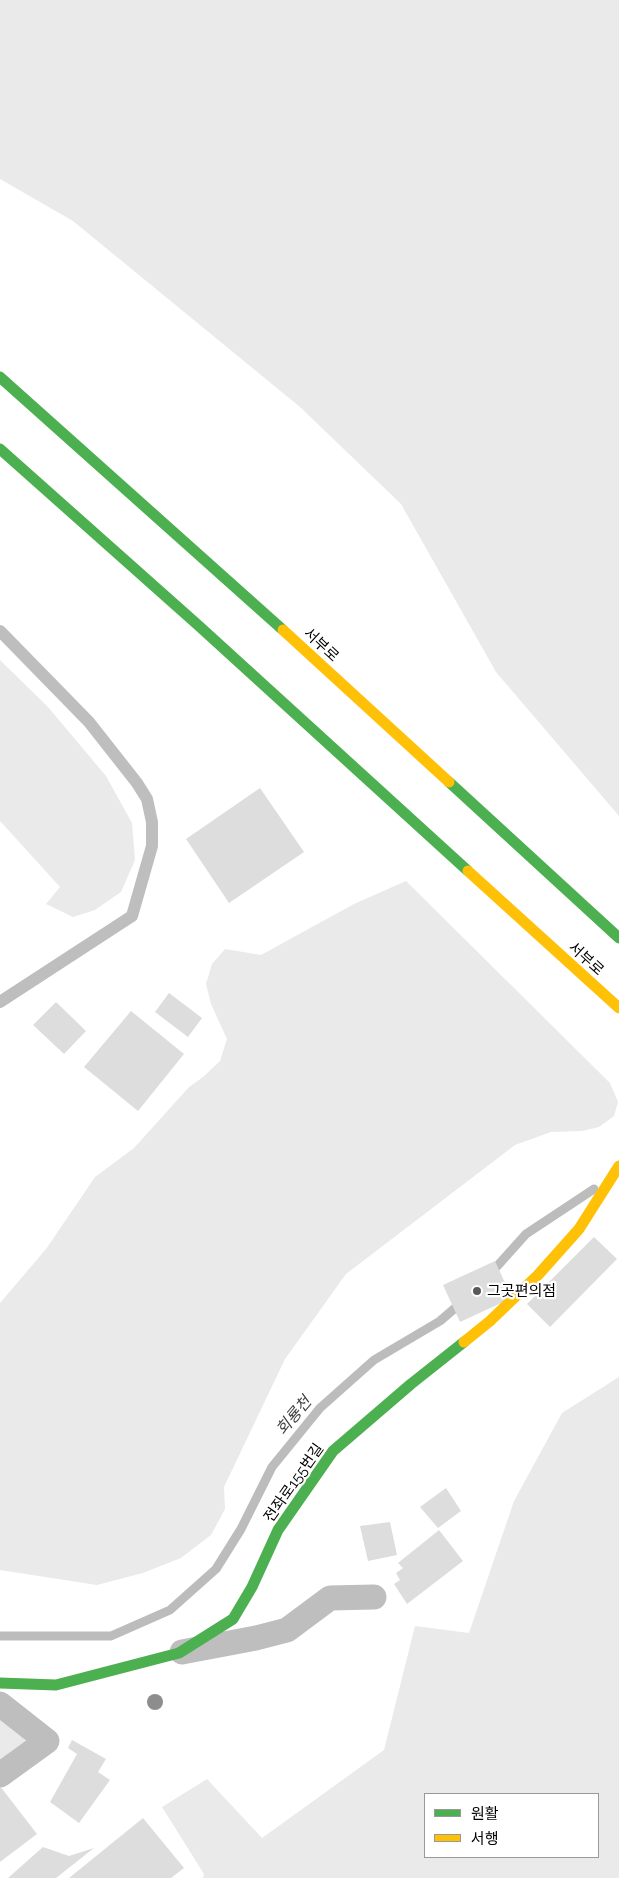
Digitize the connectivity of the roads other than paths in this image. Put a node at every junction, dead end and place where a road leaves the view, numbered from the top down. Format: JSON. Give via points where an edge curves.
{"nodes":[{"id":1,"x":0,"y":377,"type":"edge"},
{"id":2,"x":0,"y":450,"type":"edge"},
{"id":3,"x":0,"y":631,"type":"edge"},
{"id":4,"x":619,"y":938,"type":"edge"},
{"id":5,"x":0,"y":1002,"type":"edge"},
{"id":6,"x":619,"y":1008,"type":"edge"},
{"id":7,"x":619,"y":1166,"type":"edge"},
{"id":8,"x":374,"y":1597,"type":"dead end"},
{"id":9,"x":179,"y":1653,"type":"junction"},
{"id":10,"x":0,"y":1683,"type":"edge"},
{"id":11,"x":0,"y":1704,"type":"edge"},
{"id":12,"x":0,"y":1775,"type":"edge"}],
"edges":[{"from":1,"to":4,"type":"main road","name":"서부로","via":[[238,589]]},
{"from":2,"to":6,"type":"main road","name":"서부로","via":[[199,626]]},
{"from":3,"to":5,"type":"lane","via":[[89,722],[137,783],[147,799],[152,822],[152,846],[132,916]]},
{"from":7,"to":9,"type":"main road","name":"전좌로155번길","via":[[580,1228],[544,1268],[490,1321],[333,1451],[278,1530],[252,1587],[233,1619]]},
{"from":8,"to":9,"type":"street","via":[[330,1598],[287,1630]]},
{"from":9,"to":10,"type":"main road","name":"전좌로155번길","via":[[56,1685]]},
{"from":11,"to":12,"type":"street","via":[[47,1741]]}]}
